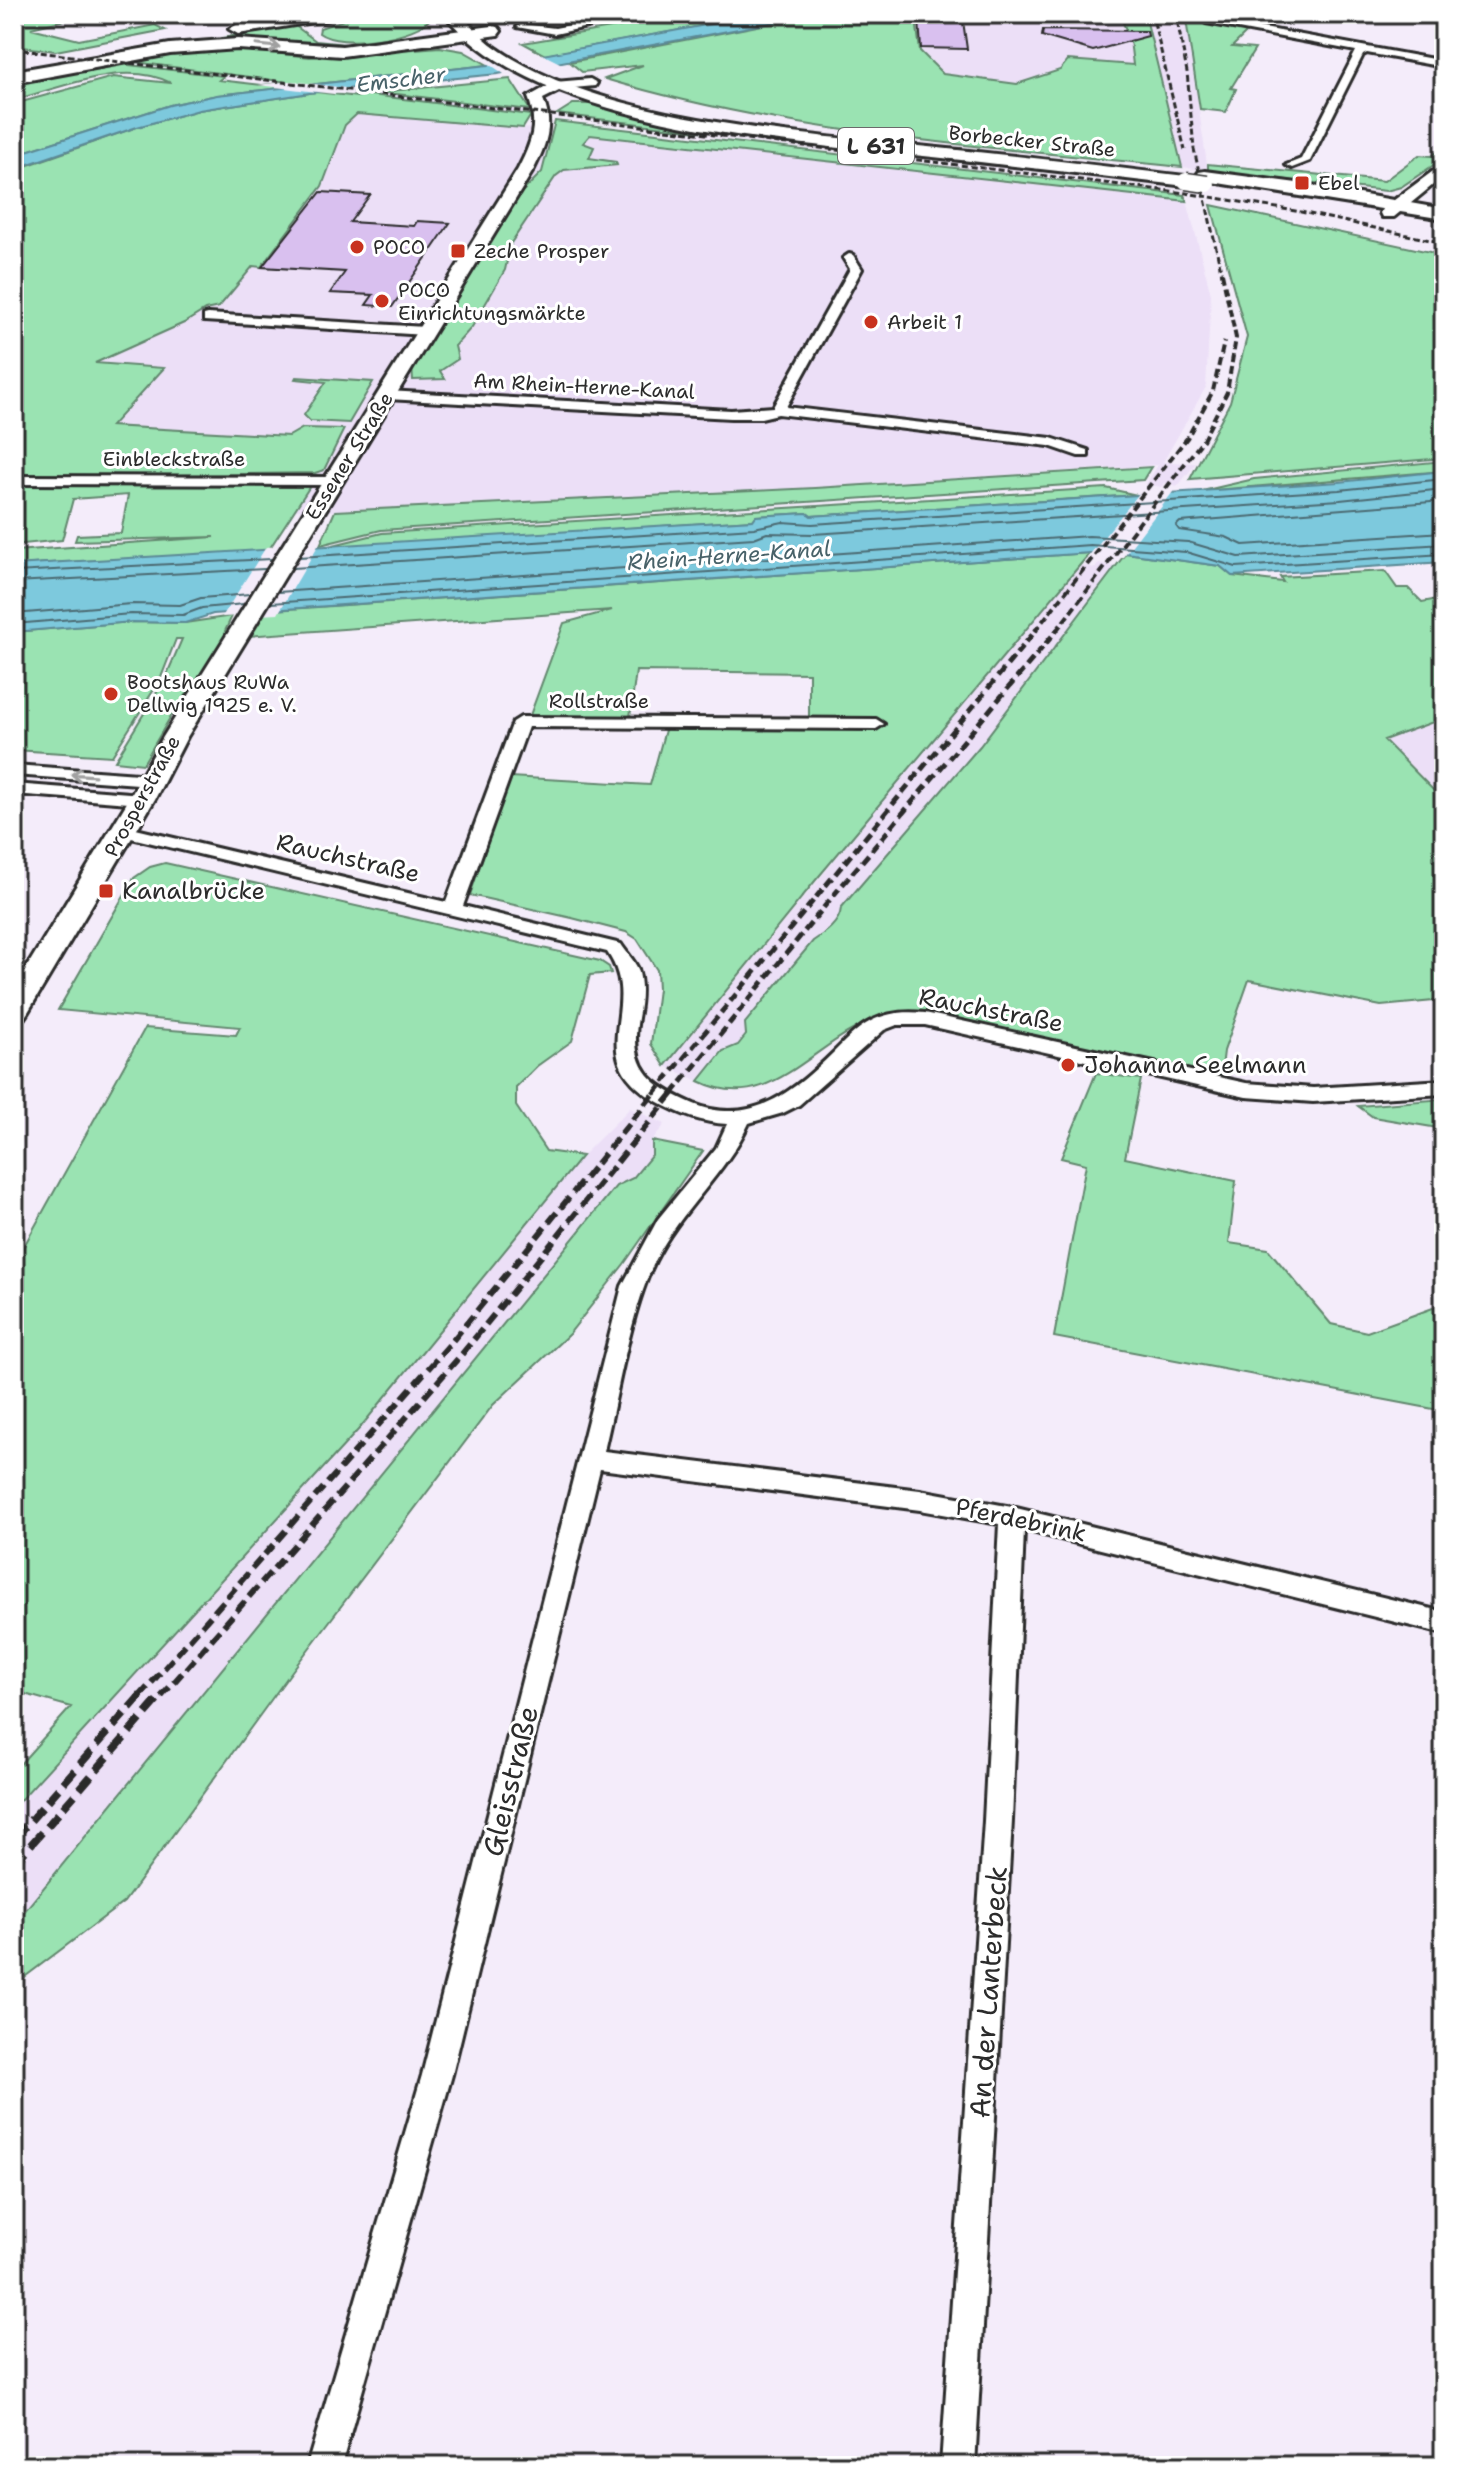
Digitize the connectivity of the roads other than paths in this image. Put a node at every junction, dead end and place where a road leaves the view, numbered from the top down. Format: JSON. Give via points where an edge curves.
{"nodes":[{"id":1,"x":290,"y":14,"type":"edge"},
{"id":2,"x":332,"y":14,"type":"edge"},
{"id":3,"x":346,"y":14,"type":"edge"},
{"id":4,"x":449,"y":14,"type":"edge"},
{"id":5,"x":478,"y":14,"type":"edge"},
{"id":6,"x":641,"y":14,"type":"edge"},
{"id":7,"x":573,"y":17,"type":"dead end"},
{"id":8,"x":1209,"y":21,"type":"dead end"},
{"id":9,"x":522,"y":27,"type":"junction"},
{"id":10,"x":466,"y":32,"type":"junction"},
{"id":11,"x":410,"y":39,"type":"junction"},
{"id":12,"x":498,"y":39,"type":"junction"},
{"id":13,"x":1366,"y":50,"type":"junction"},
{"id":14,"x":14,"y":64,"type":"edge"},
{"id":15,"x":1444,"y":64,"type":"edge"},
{"id":16,"x":525,"y":68,"type":"junction"},
{"id":17,"x":14,"y":74,"type":"edge"},
{"id":18,"x":563,"y":82,"type":"junction"},
{"id":19,"x":541,"y":104,"type":"junction"},
{"id":20,"x":616,"y":104,"type":"junction"},
{"id":21,"x":1292,"y":165,"type":"dead end"},
{"id":22,"x":1444,"y":168,"type":"edge"},
{"id":23,"x":1185,"y":177,"type":"junction"},
{"id":24,"x":1393,"y":209,"type":"junction"},
{"id":25,"x":1444,"y":214,"type":"edge"},
{"id":26,"x":1444,"y":225,"type":"edge"},
{"id":27,"x":849,"y":258,"type":"dead end"},
{"id":28,"x":208,"y":318,"type":"dead end"},
{"id":29,"x":425,"y":331,"type":"junction"},
{"id":30,"x":387,"y":395,"type":"junction"},
{"id":31,"x":778,"y":410,"type":"junction"},
{"id":32,"x":1083,"y":453,"type":"dead end"},
{"id":33,"x":14,"y":480,"type":"edge"},
{"id":34,"x":333,"y":481,"type":"junction"},
{"id":35,"x":272,"y":581,"type":"joint"},
{"id":36,"x":876,"y":724,"type":"dead end"},
{"id":37,"x":14,"y":770,"type":"edge"},
{"id":38,"x":14,"y":789,"type":"edge"},
{"id":39,"x":147,"y":790,"type":"junction"},
{"id":40,"x":123,"y":831,"type":"junction"},
{"id":41,"x":453,"y":909,"type":"junction"},
{"id":42,"x":14,"y":1012,"type":"edge"},
{"id":43,"x":1444,"y":1087,"type":"edge"},
{"id":44,"x":740,"y":1119,"type":"junction"},
{"id":45,"x":590,"y":1459,"type":"junction"},
{"id":46,"x":1012,"y":1517,"type":"junction"},
{"id":47,"x":1444,"y":1623,"type":"edge"},
{"id":48,"x":324,"y":2466,"type":"edge"},
{"id":49,"x":958,"y":2466,"type":"edge"}],
"edges":[{"from":1,"to":14,"type":"highway"},
{"from":2,"to":17,"type":"highway"},
{"from":3,"to":11,"type":"highway","via":[[316,25],[310,33],[344,44]]},
{"from":4,"to":10,"type":"main road"},
{"from":4,"to":11,"type":"highway"},
{"from":5,"to":12,"type":"main road","number":"L 631"},
{"from":6,"to":9,"type":"street","via":[[555,31]]},
{"from":7,"to":9,"type":"street"},
{"from":8,"to":13,"type":"street"},
{"from":9,"to":12,"type":"street"},
{"from":10,"to":11,"type":"highway"},
{"from":10,"to":12,"type":"highway"},
{"from":11,"to":12,"type":"highway"},
{"from":17,"to":11,"type":"highway","one_way":true,"via":[[220,45],[328,51]]},
{"from":12,"to":16,"type":"main road","number":"L 631"},
{"from":12,"to":16,"type":"main road","number":"L 631"},
{"from":13,"to":15,"type":"street"},
{"from":13,"to":21,"type":"street","via":[[1359,53],[1305,161]]},
{"from":16,"to":18,"type":"main road","number":"L 631"},
{"from":16,"to":19,"type":"main road"},
{"from":18,"to":19,"type":"main road"},
{"from":18,"to":20,"type":"main road","name":"Borbecker Straße","number":"L 631"},
{"from":18,"to":23,"type":"main road","name":"Borbecker Straße","number":"L 631","via":[[590,83],[746,122]]},
{"from":19,"to":20,"type":"main road"},
{"from":19,"to":29,"type":"main road","name":"Essener Straße","via":[[542,134],[526,169]]},
{"from":20,"to":23,"type":"main road","name":"Borbecker Straße","number":"L 631","via":[[806,138]]},
{"from":22,"to":24,"type":"main road"},
{"from":23,"to":24,"type":"main road","name":"Borbecker Straße","number":"L 631","bridge":true},
{"from":24,"to":25,"type":"main road","name":"Borbecker Straße","number":"L 631"},
{"from":24,"to":26,"type":"main road","name":"Borbecker Straße","number":"L 631"},
{"from":27,"to":31,"type":"street","via":[[856,269]]},
{"from":28,"to":29,"type":"street"},
{"from":29,"to":30,"type":"main road","name":"Essener Straße"},
{"from":30,"to":31,"type":"street","name":"Am Rhein-Herne-Kanal","via":[[731,414]]},
{"from":30,"to":34,"type":"main road","name":"Essener Straße"},
{"from":31,"to":32,"type":"street","name":"Am Rhein-Herne-Kanal","via":[[1051,442]]},
{"from":33,"to":34,"type":"street","name":"Einbleckstraße"},
{"from":34,"to":35,"type":"main road","name":"Essener Straße"},
{"from":35,"to":39,"type":"main road","name":"Prosperstraße"},
{"from":36,"to":41,"type":"street","name":"Rollstraße","via":[[521,722]]},
{"from":39,"to":37,"type":"street","one_way":true},
{"from":38,"to":39,"type":"street"},
{"from":39,"to":40,"type":"main road","name":"Prosperstraße"},
{"from":40,"to":41,"type":"street","name":"Rauchstraße"},
{"from":40,"to":42,"type":"main road","name":"Prosperstraße"},
{"from":41,"to":44,"type":"street","name":"Rauchstraße","via":[[614,948],[632,975],[624,1056],[629,1070],[656,1093],[691,1110]]},
{"from":43,"to":44,"type":"street","name":"Rauchstraße","via":[[1313,1095],[1246,1090],[905,1018],[871,1030],[797,1098],[768,1114]]},
{"from":44,"to":45,"type":"street","name":"Gleisstraße","via":[[725,1151],[666,1224],[633,1286]]},
{"from":45,"to":46,"type":"street","name":"Pferdebrink","via":[[905,1498]]},
{"from":45,"to":48,"type":"street","name":"Gleisstraße","via":[[437,2075]]},
{"from":46,"to":47,"type":"street","name":"Pferdebrink"},
{"from":46,"to":49,"type":"street","name":"An der Lanterbeck"}]}
